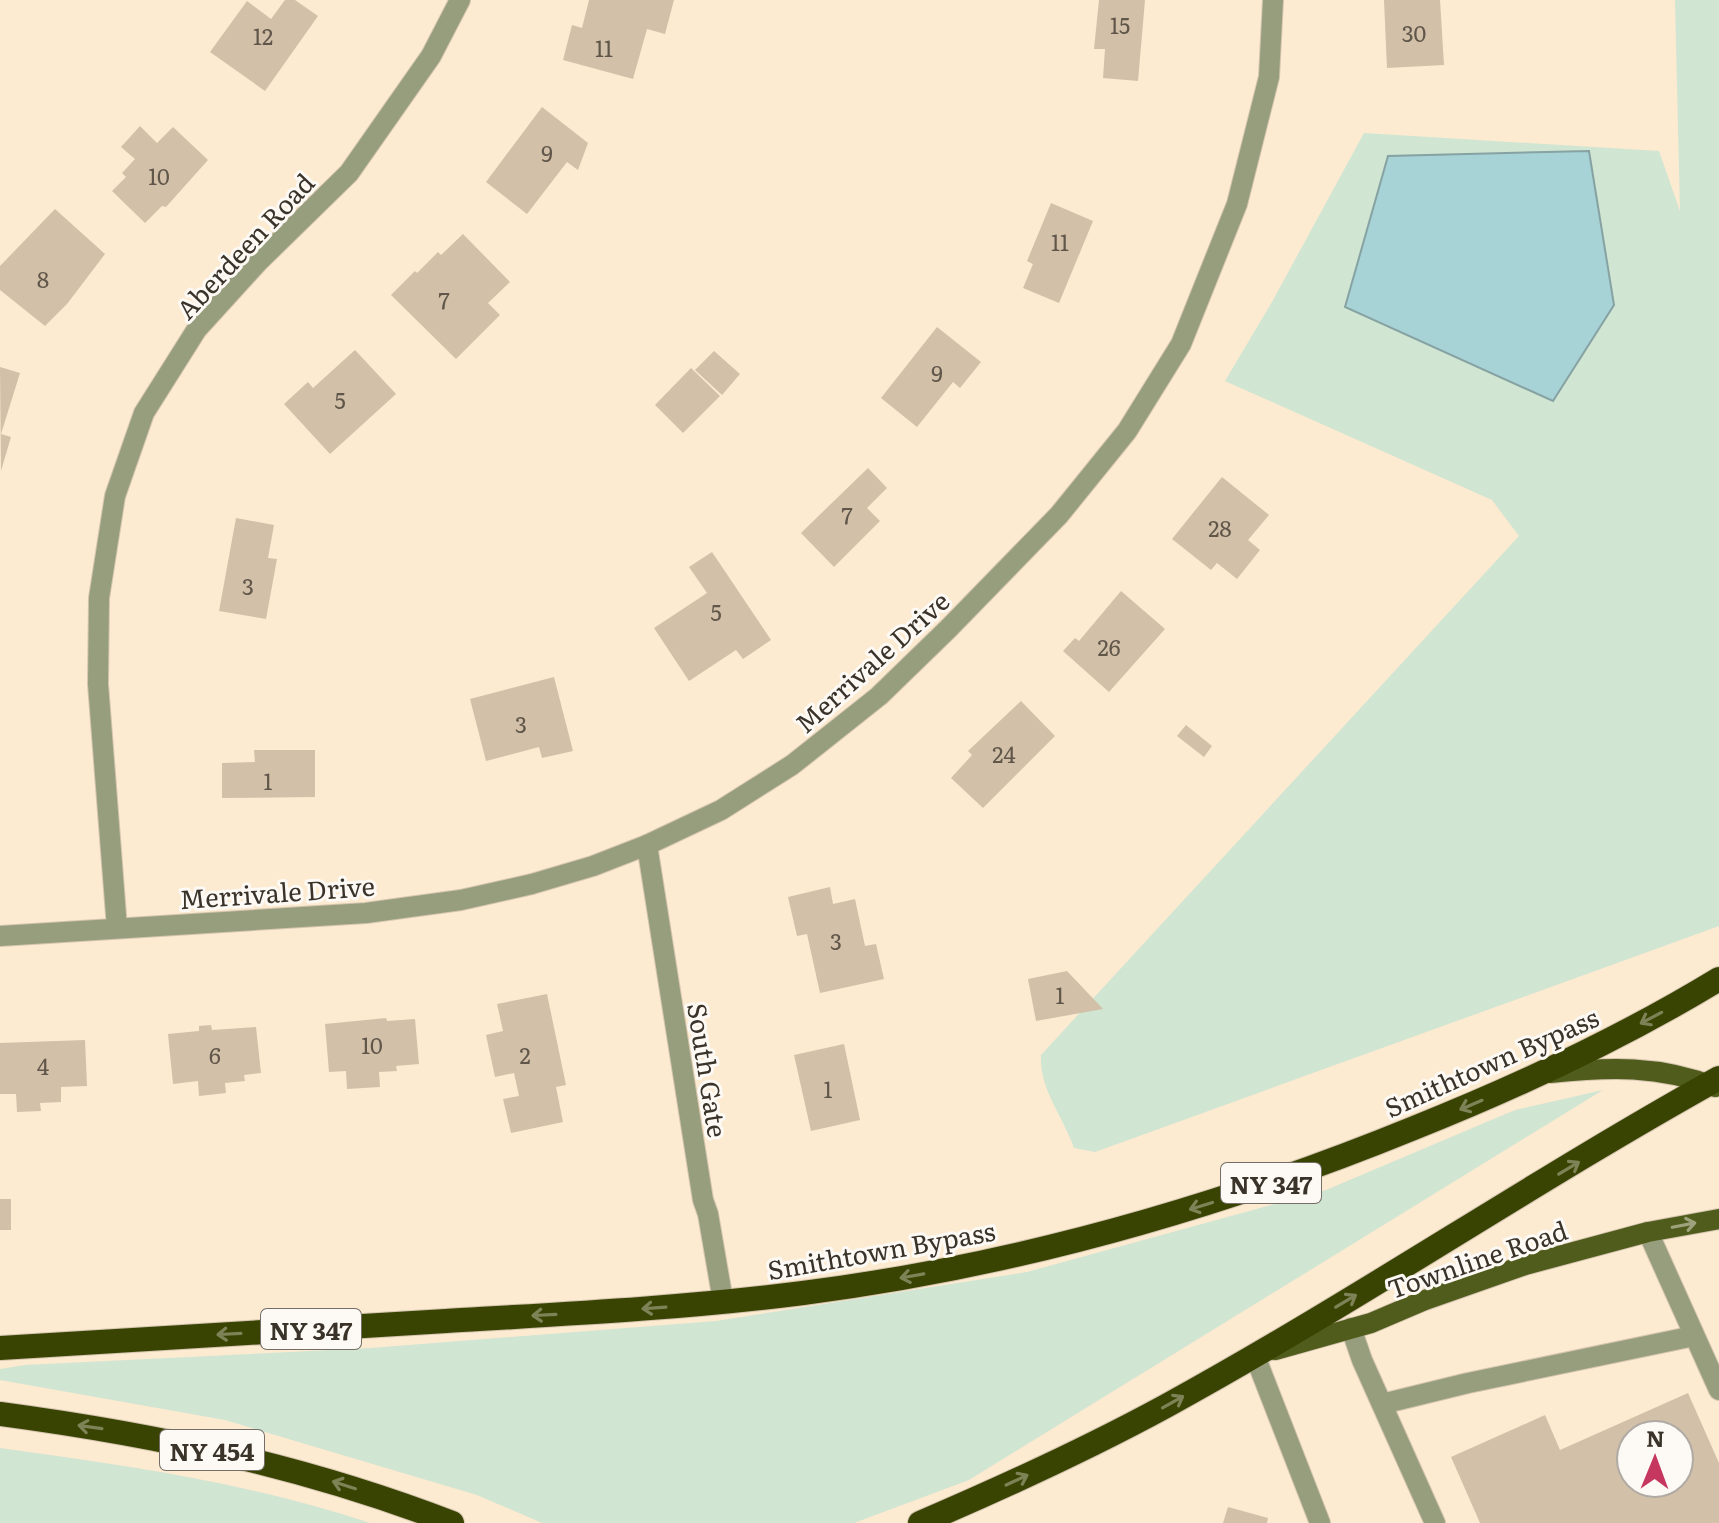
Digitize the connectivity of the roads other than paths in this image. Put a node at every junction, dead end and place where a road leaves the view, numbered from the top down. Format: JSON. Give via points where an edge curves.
{"nodes":[{"id":1,"x":460,"y":0,"type":"edge"},
{"id":2,"x":1273,"y":0,"type":"edge"},
{"id":3,"x":647,"y":845,"type":"junction"},
{"id":4,"x":117,"y":928,"type":"junction"},
{"id":5,"x":0,"y":936,"type":"edge"},
{"id":6,"x":1719,"y":979,"type":"edge"},
{"id":7,"x":1542,"y":1074,"type":"junction"},
{"id":8,"x":1716,"y":1084,"type":"edge"},
{"id":9,"x":1719,"y":1219,"type":"edge"},
{"id":10,"x":1648,"y":1232,"type":"junction"},
{"id":11,"x":723,"y":1301,"type":"junction"},
{"id":12,"x":1351,"y":1328,"type":"junction"},
{"id":13,"x":1694,"y":1336,"type":"junction"},
{"id":14,"x":0,"y":1348,"type":"edge"},
{"id":15,"x":1255,"y":1356,"type":"junction"},
{"id":16,"x":1719,"y":1390,"type":"edge"},
{"id":17,"x":1382,"y":1404,"type":"junction"},
{"id":18,"x":0,"y":1414,"type":"edge"},
{"id":19,"x":984,"y":1496,"type":"junction"},
{"id":20,"x":452,"y":1523,"type":"edge"},
{"id":21,"x":920,"y":1523,"type":"edge"},
{"id":22,"x":944,"y":1523,"type":"edge"},
{"id":23,"x":1320,"y":1523,"type":"edge"},
{"id":24,"x":1435,"y":1523,"type":"edge"}],
"edges":[{"from":1,"to":4,"type":"street","name":"Aberdeen Road","via":[[431,56],[349,173],[197,329],[144,413],[115,496],[99,598],[98,684]]},
{"from":2,"to":3,"type":"street","name":"Merrivale Drive","via":[[1269,77],[1237,204],[1181,344],[1127,431],[1059,515],[879,696],[792,765],[721,810]]},
{"from":3,"to":4,"type":"street","name":"Merrivale Drive","via":[[593,866],[461,900],[366,913]]},
{"from":3,"to":11,"type":"street","name":"South Gate"},
{"from":4,"to":5,"type":"street","name":"Merrivale Drive"},
{"from":6,"to":7,"type":"highway","name":"Smithtown Bypass","number":"NY 347","one_way":true},
{"from":7,"to":8,"type":"main road","via":[[1617,1067]]},
{"from":7,"to":11,"type":"highway","name":"Smithtown Bypass","number":"NY 347","one_way":true,"via":[[1340,1158],[1136,1224],[926,1273]]},
{"from":15,"to":8,"type":"highway","one_way":true},
{"from":10,"to":9,"type":"main road","name":"Townline Road","one_way":true},
{"from":10,"to":12,"type":"main road","name":"Townline Road","via":[[1513,1269]]},
{"from":10,"to":13,"type":"street"},
{"from":11,"to":14,"type":"highway","name":"Smithtown Bypass","number":"NY 347","one_way":true},
{"from":12,"to":15,"type":"main road","name":"Townline Road"},
{"from":12,"to":17,"type":"street"},
{"from":13,"to":16,"type":"street"},
{"from":13,"to":17,"type":"street"},
{"from":19,"to":15,"type":"highway","one_way":true},
{"from":15,"to":23,"type":"street"},
{"from":17,"to":24,"type":"street"},
{"from":20,"to":18,"type":"highway","number":"NY 454","one_way":true,"via":[[257,1460]]},
{"from":19,"to":21,"type":"highway"},
{"from":19,"to":22,"type":"highway"}]}
